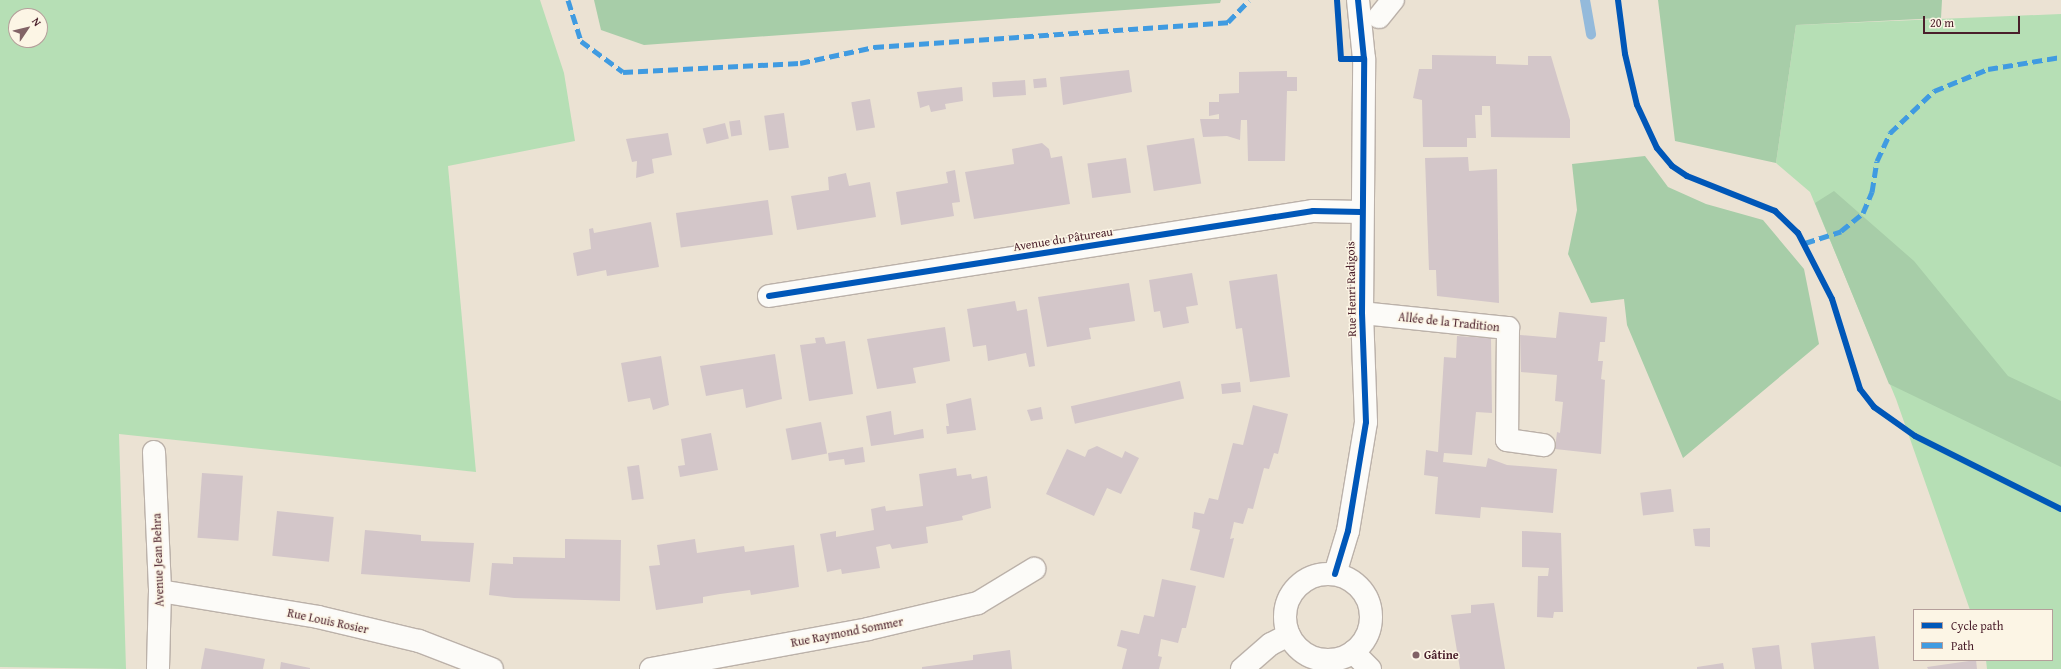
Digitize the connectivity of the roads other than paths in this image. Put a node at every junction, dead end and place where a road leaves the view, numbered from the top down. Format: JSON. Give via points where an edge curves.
{"nodes":[{"id":1,"x":1358,"y":0,"type":"edge"},
{"id":2,"x":1393,"y":0,"type":"edge"},
{"id":3,"x":1380,"y":8,"type":"edge"},
{"id":4,"x":1364,"y":59,"type":"junction"},
{"id":5,"x":1361,"y":212,"type":"junction"},
{"id":6,"x":769,"y":296,"type":"dead end"},
{"id":7,"x":1362,"y":313,"type":"junction"},
{"id":8,"x":1544,"y":445,"type":"dead end"},
{"id":9,"x":154,"y":452,"type":"dead end"},
{"id":10,"x":1034,"y":569,"type":"dead end"},
{"id":11,"x":1334,"y":574,"type":"junction"},
{"id":12,"x":160,"y":591,"type":"junction"},
{"id":13,"x":1289,"y":635,"type":"junction"},
{"id":14,"x":1353,"y":652,"type":"junction"},
{"id":15,"x":158,"y":669,"type":"edge"},
{"id":16,"x":492,"y":669,"type":"edge"},
{"id":17,"x":651,"y":669,"type":"edge"},
{"id":18,"x":1242,"y":669,"type":"edge"},
{"id":19,"x":1370,"y":669,"type":"edge"}],
"edges":[{"from":1,"to":4,"type":"street","name":"Rue Henri Radigois"},
{"from":2,"to":3,"type":"street","name":"Rue Henri Radigois"},
{"from":3,"to":4,"type":"street","name":"Rue Henri Radigois"},
{"from":4,"to":5,"type":"street","name":"Rue Henri Radigois"},
{"from":5,"to":6,"type":"street","name":"Avenue du Pâtureau","via":[[1313,211]]},
{"from":5,"to":7,"type":"street","name":"Rue Henri Radigois"},
{"from":7,"to":8,"type":"street","name":"Allée de la Tradition","via":[[1508,328],[1507,440]]},
{"from":7,"to":11,"type":"street","name":"Rue Henri Radigois","via":[[1366,422],[1348,531]]},
{"from":9,"to":12,"type":"street","name":"Avenue Jean Behra"},
{"from":10,"to":17,"type":"street","name":"Rue Raymond Sommer","via":[[978,603],[868,629]]},
{"from":11,"to":13,"type":"street","via":[[1319,575],[1305,581],[1293,591],[1286,605],[1285,620]]},
{"from":11,"to":14,"type":"street","via":[[1357,585],[1370,607],[1368,632]]},
{"from":12,"to":15,"type":"street","name":"Avenue Jean Behra"},
{"from":12,"to":16,"type":"street","name":"Rue Louis Rosier","via":[[334,621],[419,641]]},
{"from":13,"to":14,"type":"street","via":[[1296,646],[1317,659],[1342,658]]},
{"from":13,"to":18,"type":"street","via":[[1271,644]]},
{"from":14,"to":19,"type":"street"}]}
